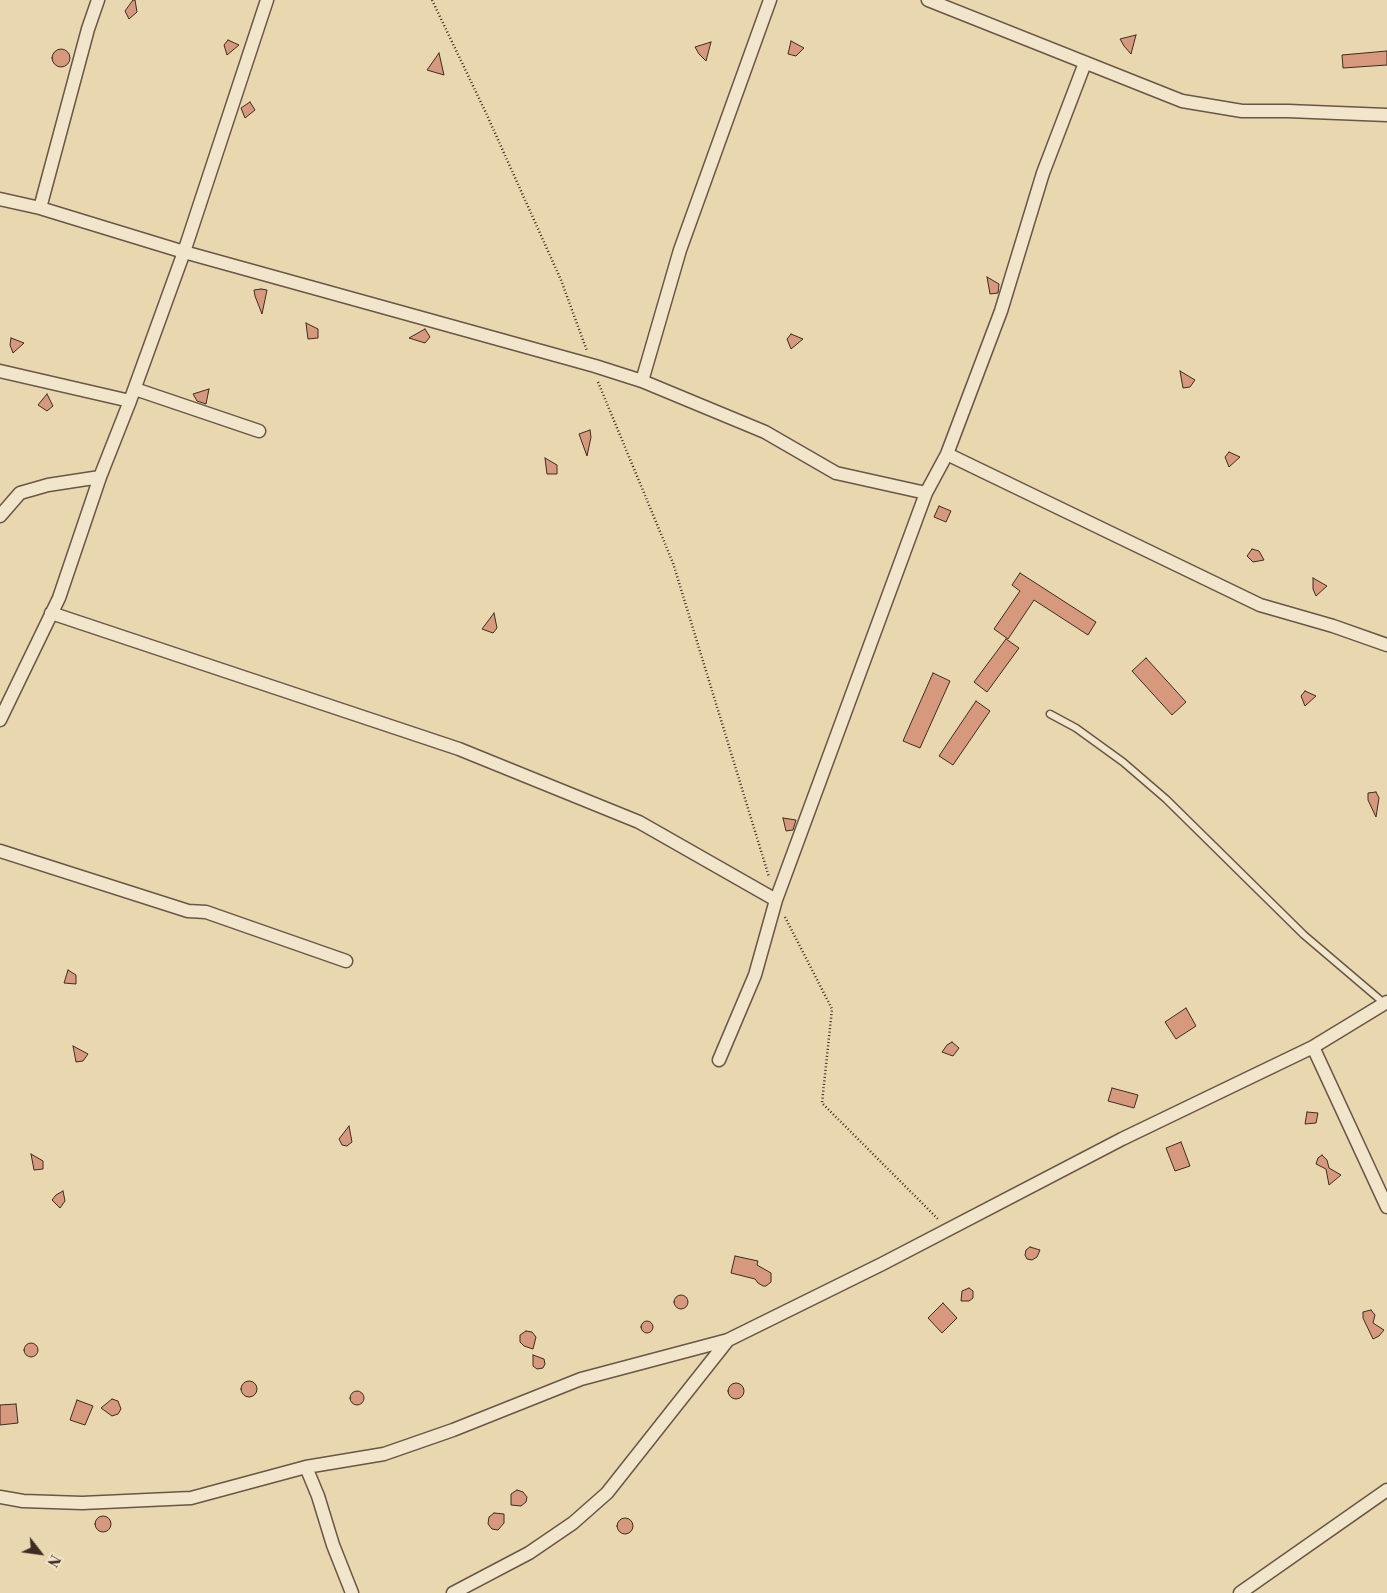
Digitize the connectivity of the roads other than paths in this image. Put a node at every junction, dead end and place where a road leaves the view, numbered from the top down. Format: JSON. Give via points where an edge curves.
{"nodes":[{"id":1,"x":98,"y":0,"type":"edge"},
{"id":2,"x":267,"y":0,"type":"edge"},
{"id":3,"x":770,"y":0,"type":"edge"},
{"id":4,"x":928,"y":0,"type":"edge"},
{"id":5,"x":1085,"y":63,"type":"junction"},
{"id":6,"x":1387,"y":116,"type":"edge"},
{"id":7,"x":0,"y":199,"type":"edge"},
{"id":8,"x":40,"y":208,"type":"junction"},
{"id":9,"x":184,"y":252,"type":"junction"},
{"id":10,"x":0,"y":371,"type":"edge"},
{"id":11,"x":642,"y":381,"type":"junction"},
{"id":12,"x":134,"y":389,"type":"junction"},
{"id":13,"x":130,"y":401,"type":"junction"},
{"id":14,"x":259,"y":431,"type":"dead end"},
{"id":15,"x":947,"y":454,"type":"junction"},
{"id":16,"x":100,"y":477,"type":"junction"},
{"id":17,"x":926,"y":493,"type":"junction"},
{"id":18,"x":0,"y":516,"type":"edge"},
{"id":19,"x":51,"y":613,"type":"junction"},
{"id":20,"x":1387,"y":645,"type":"edge"},
{"id":21,"x":1050,"y":714,"type":"dead end"},
{"id":22,"x":0,"y":720,"type":"edge"},
{"id":23,"x":0,"y":851,"type":"edge"},
{"id":24,"x":776,"y":900,"type":"junction"},
{"id":25,"x":346,"y":961,"type":"dead end"},
{"id":26,"x":1386,"y":1003,"type":"edge"},
{"id":27,"x":1313,"y":1047,"type":"junction"},
{"id":28,"x":719,"y":1060,"type":"dead end"},
{"id":29,"x":1387,"y":1207,"type":"edge"},
{"id":30,"x":728,"y":1340,"type":"junction"},
{"id":31,"x":306,"y":1467,"type":"junction"},
{"id":32,"x":1387,"y":1490,"type":"edge"},
{"id":33,"x":0,"y":1497,"type":"edge"},
{"id":34,"x":352,"y":1593,"type":"edge"},
{"id":35,"x":453,"y":1593,"type":"edge"},
{"id":36,"x":1240,"y":1593,"type":"edge"}],
"edges":[{"from":1,"to":8,"type":"street"},
{"from":2,"to":9,"type":"street"},
{"from":3,"to":11,"type":"street","via":[[680,250]]},
{"from":4,"to":5,"type":"street"},
{"from":5,"to":6,"type":"street","via":[[1182,101],[1242,111]]},
{"from":5,"to":15,"type":"street","via":[[1043,173],[1001,311]]},
{"from":7,"to":8,"type":"street"},
{"from":8,"to":9,"type":"street"},
{"from":9,"to":11,"type":"street"},
{"from":9,"to":12,"type":"street"},
{"from":10,"to":13,"type":"street"},
{"from":11,"to":17,"type":"street","via":[[765,432],[836,473]]},
{"from":12,"to":13,"type":"street"},
{"from":12,"to":14,"type":"street"},
{"from":13,"to":16,"type":"street"},
{"from":15,"to":17,"type":"street"},
{"from":15,"to":20,"type":"street","via":[[1260,605]]},
{"from":16,"to":18,"type":"street","via":[[20,493]]},
{"from":16,"to":19,"type":"street"},
{"from":17,"to":24,"type":"street"},
{"from":19,"to":22,"type":"street"},
{"from":19,"to":24,"type":"street","via":[[459,749],[639,822]]},
{"from":21,"to":26,"type":"lane","via":[[1076,728],[1123,762],[1166,799],[1304,935]]},
{"from":23,"to":25,"type":"street","via":[[188,911],[206,912]]},
{"from":24,"to":28,"type":"street","via":[[754,975]]},
{"from":26,"to":27,"type":"street"},
{"from":27,"to":29,"type":"street"},
{"from":27,"to":30,"type":"street","via":[[1122,1139]]},
{"from":30,"to":31,"type":"street","via":[[580,1379],[384,1454]]},
{"from":30,"to":35,"type":"street","via":[[606,1493],[573,1523],[529,1553]]},
{"from":31,"to":33,"type":"street","via":[[191,1498],[82,1503],[22,1502]]},
{"from":31,"to":34,"type":"street"},
{"from":32,"to":36,"type":"street"}]}
